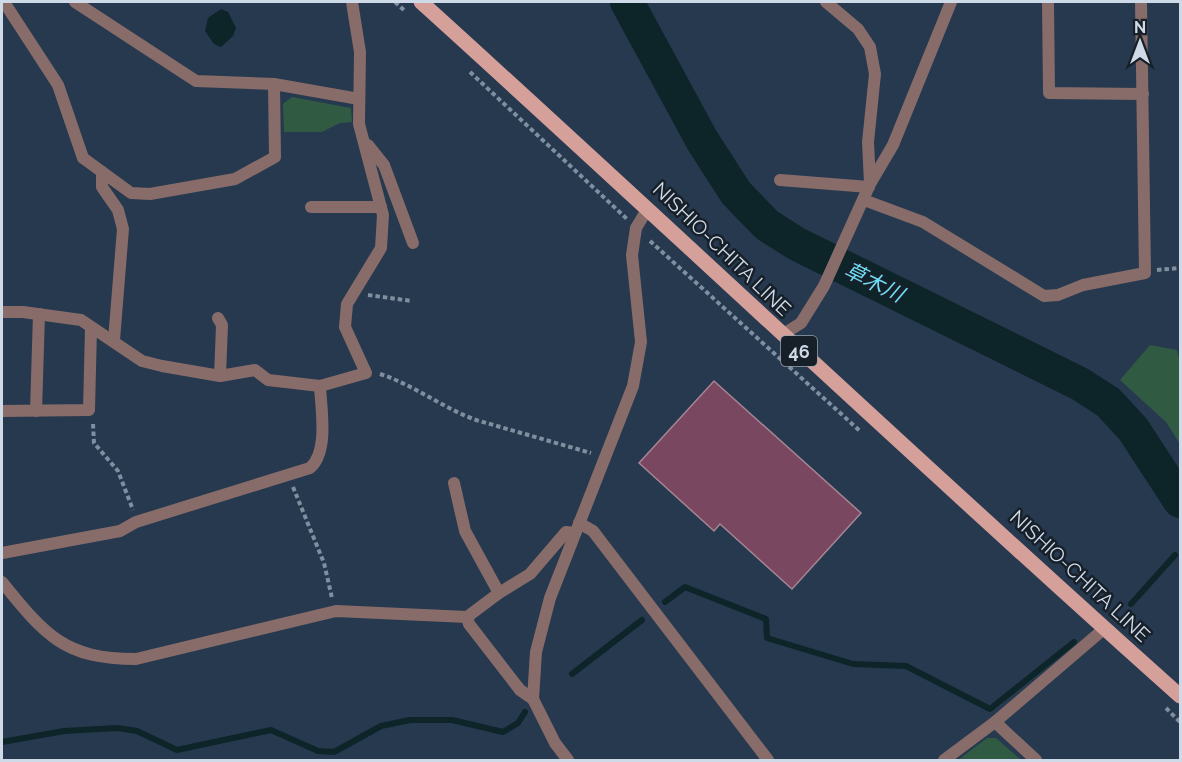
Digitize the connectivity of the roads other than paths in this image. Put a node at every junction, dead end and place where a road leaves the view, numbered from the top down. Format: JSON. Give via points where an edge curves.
{"nodes":[{"id":1,"x":4,"y":2,"type":"edge"},
{"id":2,"x":75,"y":2,"type":"edge"},
{"id":3,"x":352,"y":2,"type":"edge"},
{"id":4,"x":421,"y":2,"type":"edge"},
{"id":5,"x":826,"y":2,"type":"edge"},
{"id":6,"x":951,"y":2,"type":"edge"},
{"id":7,"x":1048,"y":2,"type":"edge"},
{"id":8,"x":1141,"y":2,"type":"edge"},
{"id":9,"x":274,"y":84,"type":"junction"},
{"id":10,"x":1143,"y":94,"type":"junction"},
{"id":11,"x":359,"y":99,"type":"junction"},
{"id":12,"x":366,"y":145,"type":"junction"},
{"id":13,"x":102,"y":172,"type":"junction"},
{"id":14,"x":780,"y":180,"type":"dead end"},
{"id":15,"x":870,"y":186,"type":"junction"},
{"id":16,"x":864,"y":201,"type":"junction"},
{"id":17,"x":311,"y":207,"type":"dead end"},
{"id":18,"x":381,"y":207,"type":"junction"},
{"id":19,"x":648,"y":208,"type":"junction"},
{"id":20,"x":413,"y":243,"type":"dead end"},
{"id":21,"x":2,"y":312,"type":"edge"},
{"id":22,"x":39,"y":314,"type":"junction"},
{"id":23,"x":218,"y":318,"type":"dead end"},
{"id":24,"x":91,"y":327,"type":"junction"},
{"id":25,"x":782,"y":335,"type":"junction"},
{"id":26,"x":114,"y":340,"type":"junction"},
{"id":27,"x":220,"y":376,"type":"junction"},
{"id":28,"x":320,"y":386,"type":"junction"},
{"id":29,"x":2,"y":411,"type":"edge"},
{"id":30,"x":36,"y":411,"type":"junction"},
{"id":31,"x":454,"y":483,"type":"dead end"},
{"id":32,"x":577,"y":528,"type":"junction"},
{"id":33,"x":2,"y":553,"type":"edge"},
{"id":34,"x":2,"y":582,"type":"edge"},
{"id":35,"x":499,"y":593,"type":"junction"},
{"id":36,"x":467,"y":617,"type":"junction"},
{"id":37,"x":1105,"y":628,"type":"junction"},
{"id":38,"x":1180,"y":696,"type":"edge"},
{"id":39,"x":533,"y":699,"type":"junction"},
{"id":40,"x":995,"y":722,"type":"junction"},
{"id":41,"x":568,"y":760,"type":"edge"},
{"id":42,"x":768,"y":760,"type":"edge"},
{"id":43,"x":944,"y":760,"type":"edge"},
{"id":44,"x":1036,"y":760,"type":"edge"}],
"edges":[{"from":1,"to":13,"type":"street","via":[[58,85],[83,158]]},
{"from":2,"to":9,"type":"street","via":[[196,81]]},
{"from":3,"to":11,"type":"street","via":[[360,52]]},
{"from":4,"to":19,"type":"main road","name":"NISHIO-CHITA LINE","number":"46"},
{"from":5,"to":15,"type":"street","via":[[858,29],[870,47],[875,74],[868,142]]},
{"from":6,"to":15,"type":"street","via":[[893,145]]},
{"from":7,"to":10,"type":"street","via":[[1049,93]]},
{"from":8,"to":10,"type":"street"},
{"from":9,"to":11,"type":"street"},
{"from":9,"to":13,"type":"street","via":[[275,157],[235,179],[150,194],[131,193]]},
{"from":10,"to":16,"type":"street","via":[[1145,273],[1044,296],[923,222]]},
{"from":11,"to":12,"type":"street","via":[[359,124]]},
{"from":12,"to":18,"type":"street"},
{"from":12,"to":20,"type":"street","via":[[384,165]]},
{"from":13,"to":26,"type":"street","via":[[102,187],[118,210],[123,230]]},
{"from":14,"to":15,"type":"street"},
{"from":15,"to":16,"type":"street"},
{"from":16,"to":25,"type":"street","via":[[824,286],[801,323]]},
{"from":17,"to":18,"type":"street"},
{"from":18,"to":28,"type":"street","via":[[381,248],[347,304],[345,327],[366,373]]},
{"from":19,"to":25,"type":"main road","name":"NISHIO-CHITA LINE","number":"46"},
{"from":19,"to":32,"type":"street","via":[[636,228],[632,255],[641,342],[633,386]]},
{"from":21,"to":22,"type":"street"},
{"from":22,"to":24,"type":"street","via":[[81,320]]},
{"from":22,"to":30,"type":"street"},
{"from":23,"to":27,"type":"street","via":[[222,325]]},
{"from":24,"to":26,"type":"street"},
{"from":24,"to":30,"type":"street","via":[[89,410]]},
{"from":25,"to":37,"type":"main road","name":"NISHIO-CHITA LINE","number":"46"},
{"from":26,"to":27,"type":"street","via":[[142,361]]},
{"from":27,"to":28,"type":"street","via":[[255,370],[268,380]]},
{"from":28,"to":33,"type":"street","via":[[321,437],[317,462],[310,468],[136,522],[120,531]]},
{"from":29,"to":30,"type":"street"},
{"from":31,"to":35,"type":"street","via":[[465,531]]},
{"from":32,"to":35,"type":"street","via":[[566,532],[530,574]]},
{"from":32,"to":39,"type":"street","via":[[540,628]]},
{"from":32,"to":42,"type":"street","via":[[593,531]]},
{"from":34,"to":36,"type":"street","via":[[58,642],[75,652],[116,659],[136,659],[333,611]]},
{"from":35,"to":36,"type":"street"},
{"from":36,"to":39,"type":"street","via":[[520,690]]},
{"from":37,"to":38,"type":"main road","name":"NISHIO-CHITA LINE","number":"46"},
{"from":37,"to":40,"type":"street"},
{"from":39,"to":41,"type":"street"},
{"from":40,"to":43,"type":"street"},
{"from":40,"to":44,"type":"street"}]}
